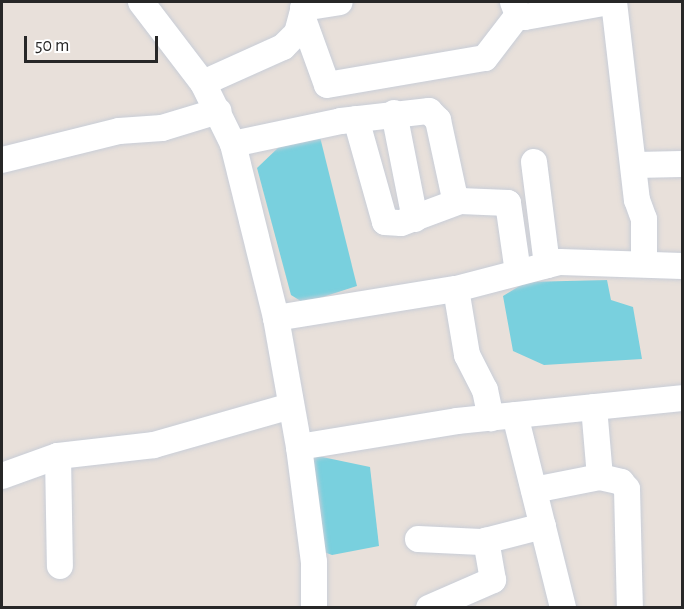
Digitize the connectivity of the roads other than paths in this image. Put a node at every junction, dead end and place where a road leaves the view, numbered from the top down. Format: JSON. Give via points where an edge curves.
{"nodes":[{"id":1,"x":141,"y":2,"type":"edge"},
{"id":2,"x":340,"y":2,"type":"edge"},
{"id":3,"x":608,"y":2,"type":"edge"},
{"id":4,"x":614,"y":2,"type":"edge"},
{"id":5,"x":515,"y":8,"type":"edge"},
{"id":6,"x":303,"y":9,"type":"edge"},
{"id":7,"x":203,"y":83,"type":"junction"},
{"id":8,"x":218,"y":111,"type":"junction"},
{"id":9,"x":394,"y":113,"type":"junction"},
{"id":10,"x":356,"y":119,"type":"junction"},
{"id":11,"x":233,"y":144,"type":"junction"},
{"id":12,"x":2,"y":159,"type":"edge"},
{"id":13,"x":534,"y":162,"type":"dead end"},
{"id":14,"x":682,"y":164,"type":"edge"},
{"id":15,"x":635,"y":165,"type":"junction"},
{"id":16,"x":460,"y":201,"type":"junction"},
{"id":17,"x":415,"y":219,"type":"junction"},
{"id":18,"x":644,"y":261,"type":"junction"},
{"id":19,"x":547,"y":265,"type":"junction"},
{"id":20,"x":682,"y":266,"type":"edge"},
{"id":21,"x":518,"y":272,"type":"junction"},
{"id":22,"x":456,"y":289,"type":"junction"},
{"id":23,"x":276,"y":318,"type":"junction"},
{"id":24,"x":682,"y":398,"type":"edge"},
{"id":25,"x":291,"y":406,"type":"junction"},
{"id":26,"x":594,"y":407,"type":"junction"},
{"id":27,"x":503,"y":417,"type":"junction"},
{"id":28,"x":299,"y":447,"type":"junction"},
{"id":29,"x":58,"y":456,"type":"junction"},
{"id":30,"x":2,"y":476,"type":"edge"},
{"id":31,"x":600,"y":477,"type":"junction"},
{"id":32,"x":534,"y":490,"type":"junction"},
{"id":33,"x":543,"y":526,"type":"junction"},
{"id":34,"x":418,"y":539,"type":"dead end"},
{"id":35,"x":486,"y":541,"type":"junction"},
{"id":36,"x":60,"y":566,"type":"dead end"},
{"id":37,"x":314,"y":608,"type":"edge"},
{"id":38,"x":429,"y":608,"type":"edge"},
{"id":39,"x":563,"y":608,"type":"edge"},
{"id":40,"x":630,"y":608,"type":"edge"}],
"edges":[{"from":1,"to":7,"type":"street"},
{"from":2,"to":6,"type":"street"},
{"from":3,"to":5,"type":"street"},
{"from":4,"to":15,"type":"street"},
{"from":5,"to":6,"type":"street","via":[[485,58],[327,85]]},
{"from":6,"to":7,"type":"street","via":[[297,33],[283,47]]},
{"from":7,"to":8,"type":"street"},
{"from":8,"to":11,"type":"street"},
{"from":8,"to":12,"type":"street","via":[[162,128],[119,131]]},
{"from":9,"to":10,"type":"street"},
{"from":9,"to":16,"type":"street","via":[[434,114],[451,184]]},
{"from":9,"to":17,"type":"street"},
{"from":10,"to":11,"type":"street"},
{"from":10,"to":17,"type":"street","via":[[385,222]]},
{"from":11,"to":23,"type":"street"},
{"from":13,"to":19,"type":"street"},
{"from":14,"to":15,"type":"street"},
{"from":15,"to":18,"type":"street"},
{"from":16,"to":17,"type":"street"},
{"from":16,"to":21,"type":"street","via":[[508,203]]},
{"from":18,"to":19,"type":"street"},
{"from":18,"to":20,"type":"street"},
{"from":19,"to":21,"type":"street"},
{"from":21,"to":22,"type":"street"},
{"from":22,"to":23,"type":"street"},
{"from":22,"to":27,"type":"street","via":[[467,355]]},
{"from":23,"to":25,"type":"street"},
{"from":24,"to":26,"type":"street"},
{"from":25,"to":28,"type":"street"},
{"from":25,"to":29,"type":"street","via":[[154,445]]},
{"from":26,"to":27,"type":"street"},
{"from":26,"to":31,"type":"street"},
{"from":27,"to":28,"type":"street"},
{"from":27,"to":32,"type":"street"},
{"from":28,"to":37,"type":"street","via":[[314,562]]},
{"from":29,"to":30,"type":"street"},
{"from":29,"to":36,"type":"street"},
{"from":31,"to":32,"type":"street"},
{"from":31,"to":40,"type":"street","via":[[621,482],[627,489]]},
{"from":32,"to":33,"type":"street"},
{"from":33,"to":35,"type":"street"},
{"from":33,"to":39,"type":"street"},
{"from":34,"to":35,"type":"street"},
{"from":35,"to":38,"type":"street","via":[[493,580]]}]}
